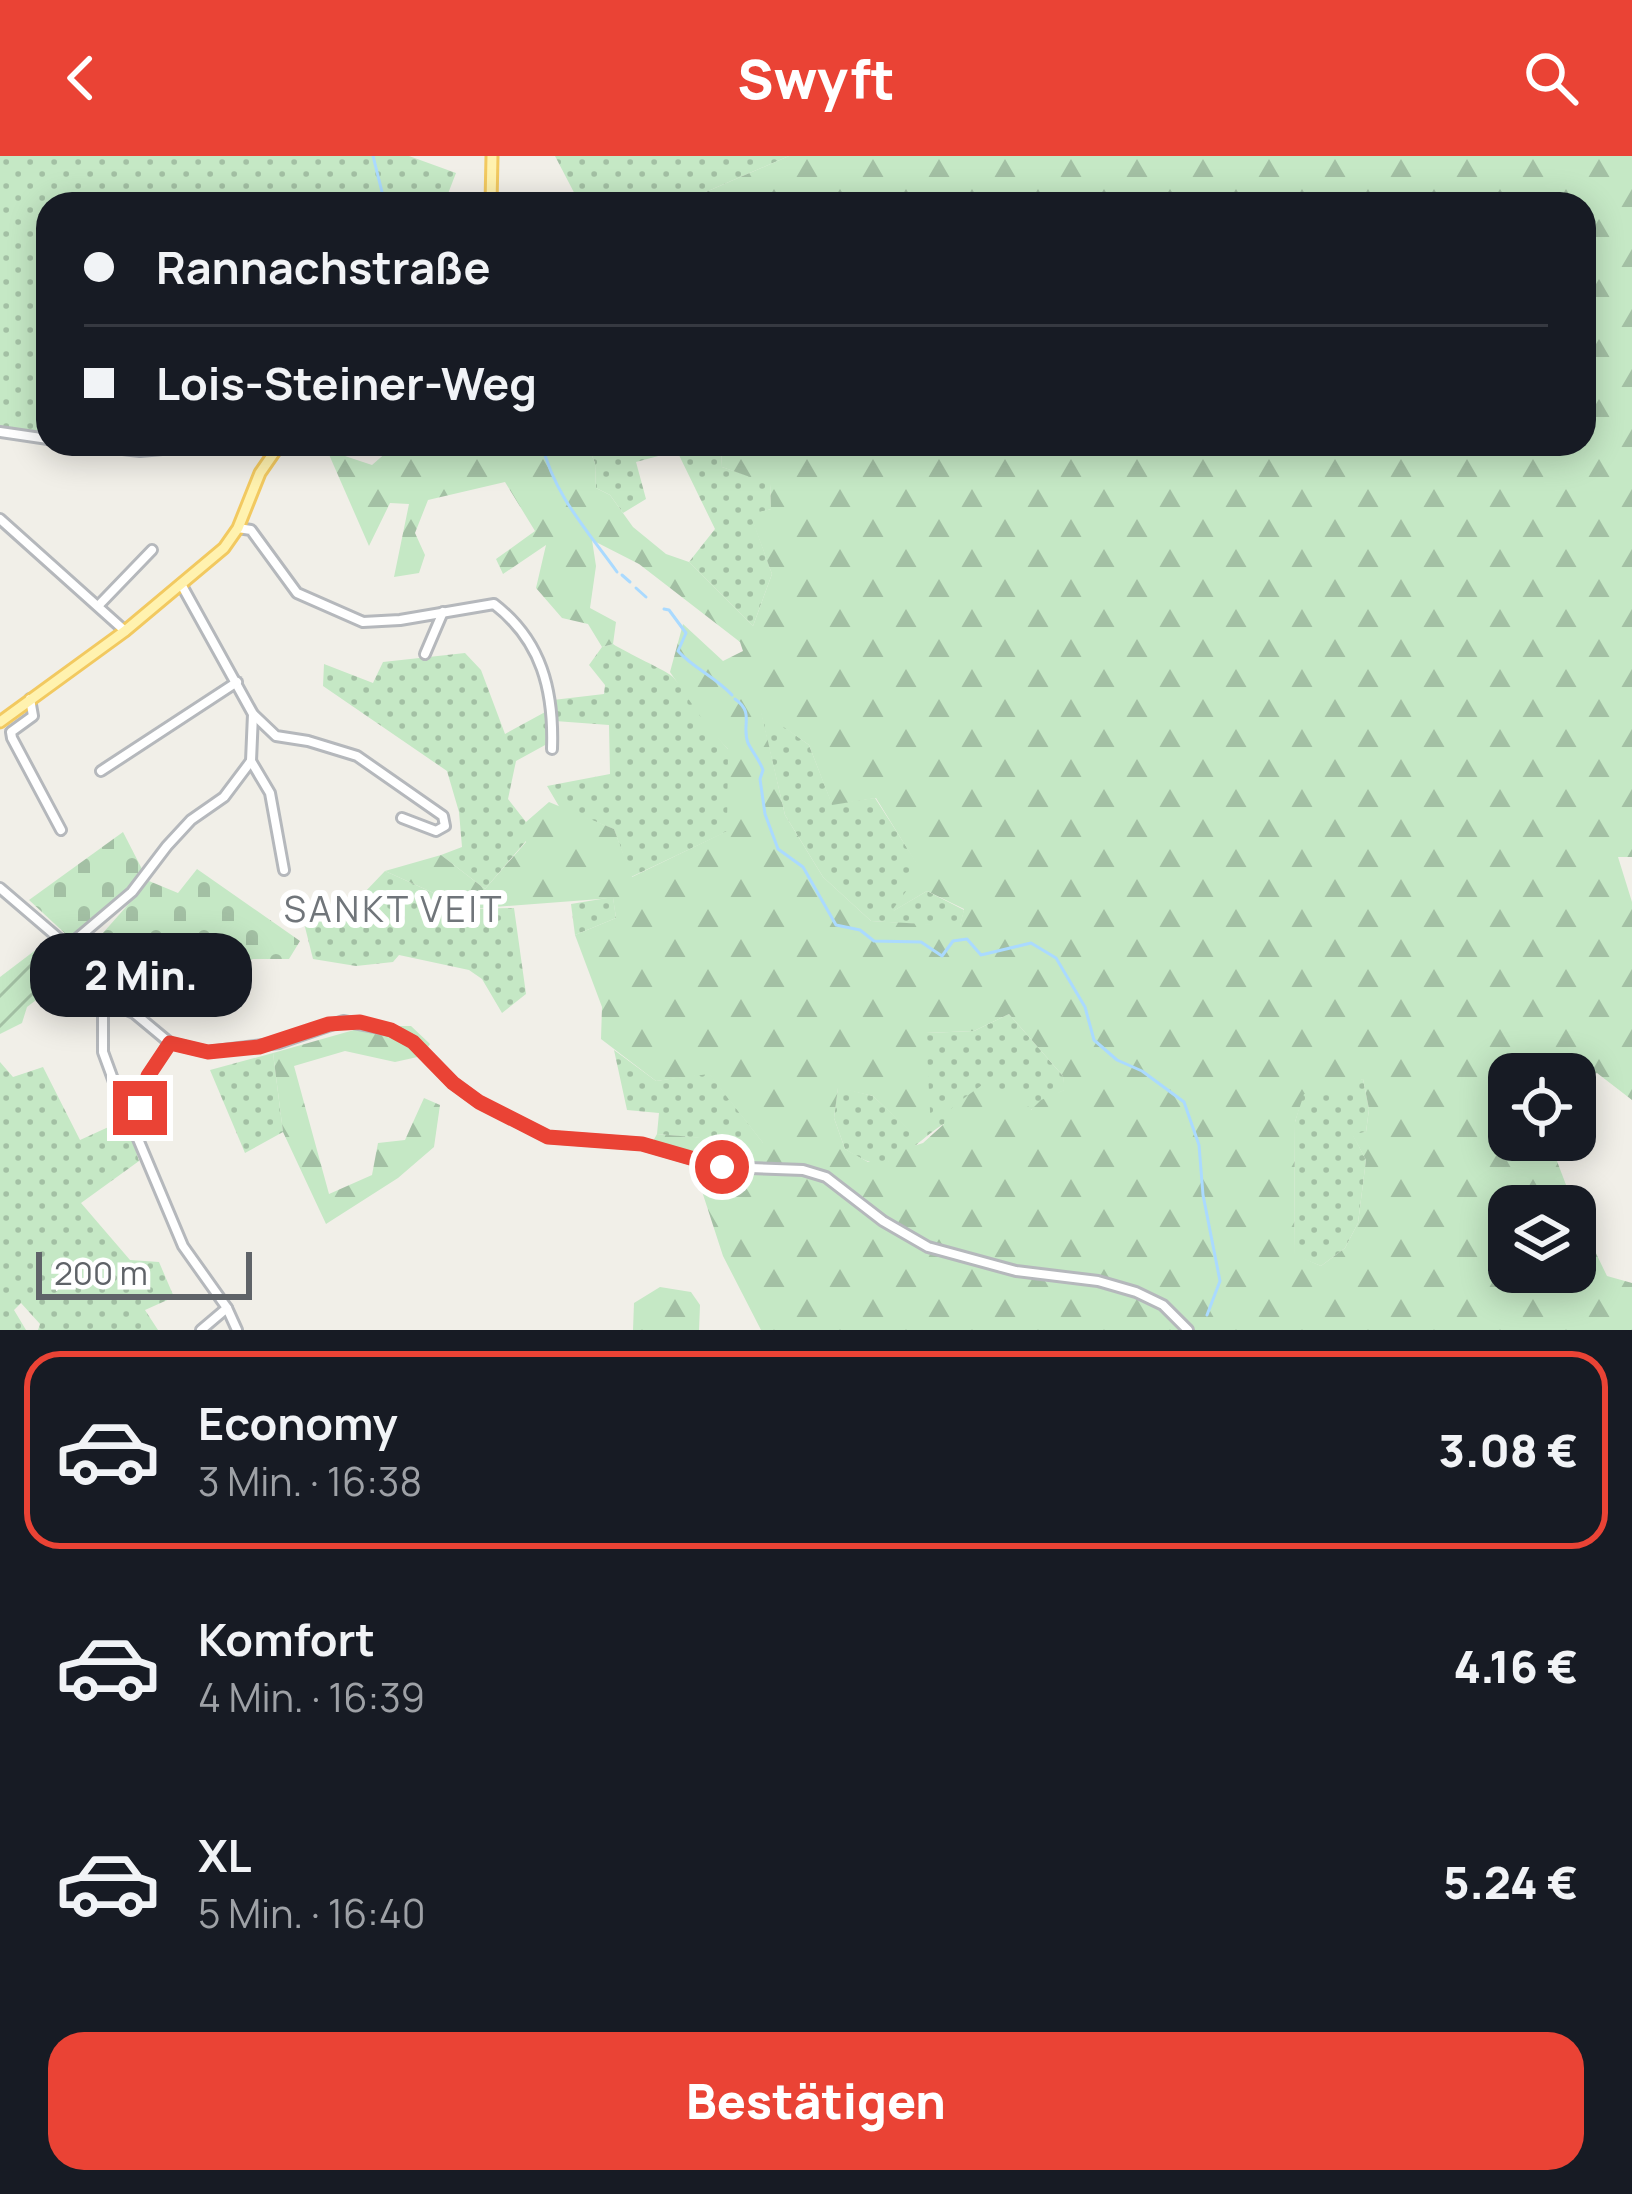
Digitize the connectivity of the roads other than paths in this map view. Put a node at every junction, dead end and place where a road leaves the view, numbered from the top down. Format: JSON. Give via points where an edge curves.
{"nodes":[{"id":1,"x":492,"y":156,"type":"edge"},
{"id":2,"x":491,"y":192,"type":"edge"},
{"id":3,"x":0,"y":432,"type":"edge"},
{"id":4,"x":36,"y":437,"type":"edge"},
{"id":5,"x":272,"y":456,"type":"edge"},
{"id":6,"x":0,"y":519,"type":"edge"},
{"id":7,"x":238,"y":528,"type":"junction"},
{"id":8,"x":152,"y":550,"type":"dead end"},
{"id":9,"x":181,"y":584,"type":"junction"},
{"id":10,"x":99,"y":605,"type":"junction"},
{"id":11,"x":444,"y":611,"type":"junction"},
{"id":12,"x":125,"y":631,"type":"junction"},
{"id":13,"x":425,"y":654,"type":"dead end"},
{"id":14,"x":237,"y":682,"type":"junction"},
{"id":15,"x":30,"y":699,"type":"junction"},
{"id":16,"x":253,"y":714,"type":"junction"},
{"id":17,"x":0,"y":722,"type":"edge"},
{"id":18,"x":552,"y":749,"type":"dead end"},
{"id":19,"x":251,"y":760,"type":"junction"},
{"id":20,"x":100,"y":771,"type":"dead end"},
{"id":21,"x":402,"y":818,"type":"dead end"},
{"id":22,"x":61,"y":830,"type":"dead end"},
{"id":23,"x":284,"y":870,"type":"dead end"},
{"id":24,"x":0,"y":889,"type":"edge"},
{"id":25,"x":67,"y":947,"type":"junction"},
{"id":26,"x":100,"y":998,"type":"junction"},
{"id":27,"x":170,"y":1043,"type":"junction"},
{"id":28,"x":131,"y":1120,"type":"junction"},
{"id":29,"x":227,"y":1308,"type":"junction"},
{"id":30,"x":201,"y":1330,"type":"edge"},
{"id":31,"x":237,"y":1330,"type":"edge"},
{"id":32,"x":1188,"y":1330,"type":"edge"}],
"edges":[{"from":1,"to":2,"type":"main road"},
{"from":3,"to":4,"type":"street"},
{"from":5,"to":7,"type":"main road"},
{"from":6,"to":10,"type":"street"},
{"from":7,"to":9,"type":"main road"},
{"from":7,"to":11,"type":"street","via":[[251,530],[297,593],[363,622]]},
{"from":8,"to":10,"type":"street"},
{"from":9,"to":12,"type":"main road"},
{"from":9,"to":14,"type":"street"},
{"from":10,"to":12,"type":"street"},
{"from":11,"to":13,"type":"street"},
{"from":11,"to":18,"type":"street","via":[[486,602],[509,616],[546,673]]},
{"from":12,"to":15,"type":"main road"},
{"from":14,"to":16,"type":"street"},
{"from":14,"to":20,"type":"street"},
{"from":15,"to":17,"type":"main road"},
{"from":15,"to":22,"type":"street","via":[[33,716],[12,738]]},
{"from":16,"to":19,"type":"street"},
{"from":16,"to":21,"type":"street","via":[[276,736],[379,768],[443,816],[445,826],[436,831]]},
{"from":19,"to":23,"type":"street","via":[[270,793]]},
{"from":19,"to":25,"type":"street","via":[[132,892]]},
{"from":24,"to":25,"type":"street"},
{"from":25,"to":26,"type":"street"},
{"from":26,"to":27,"type":"street"},
{"from":26,"to":28,"type":"street","via":[[103,1052]]},
{"from":27,"to":28,"type":"street"},
{"from":27,"to":32,"type":"street","via":[[208,1052],[259,1047],[343,1021],[391,1030],[479,1102],[548,1137],[642,1144],[722,1167],[826,1177],[928,1247],[1136,1292]]},
{"from":28,"to":29,"type":"street","via":[[183,1246]]},
{"from":29,"to":30,"type":"street"},
{"from":29,"to":31,"type":"street"}]}
